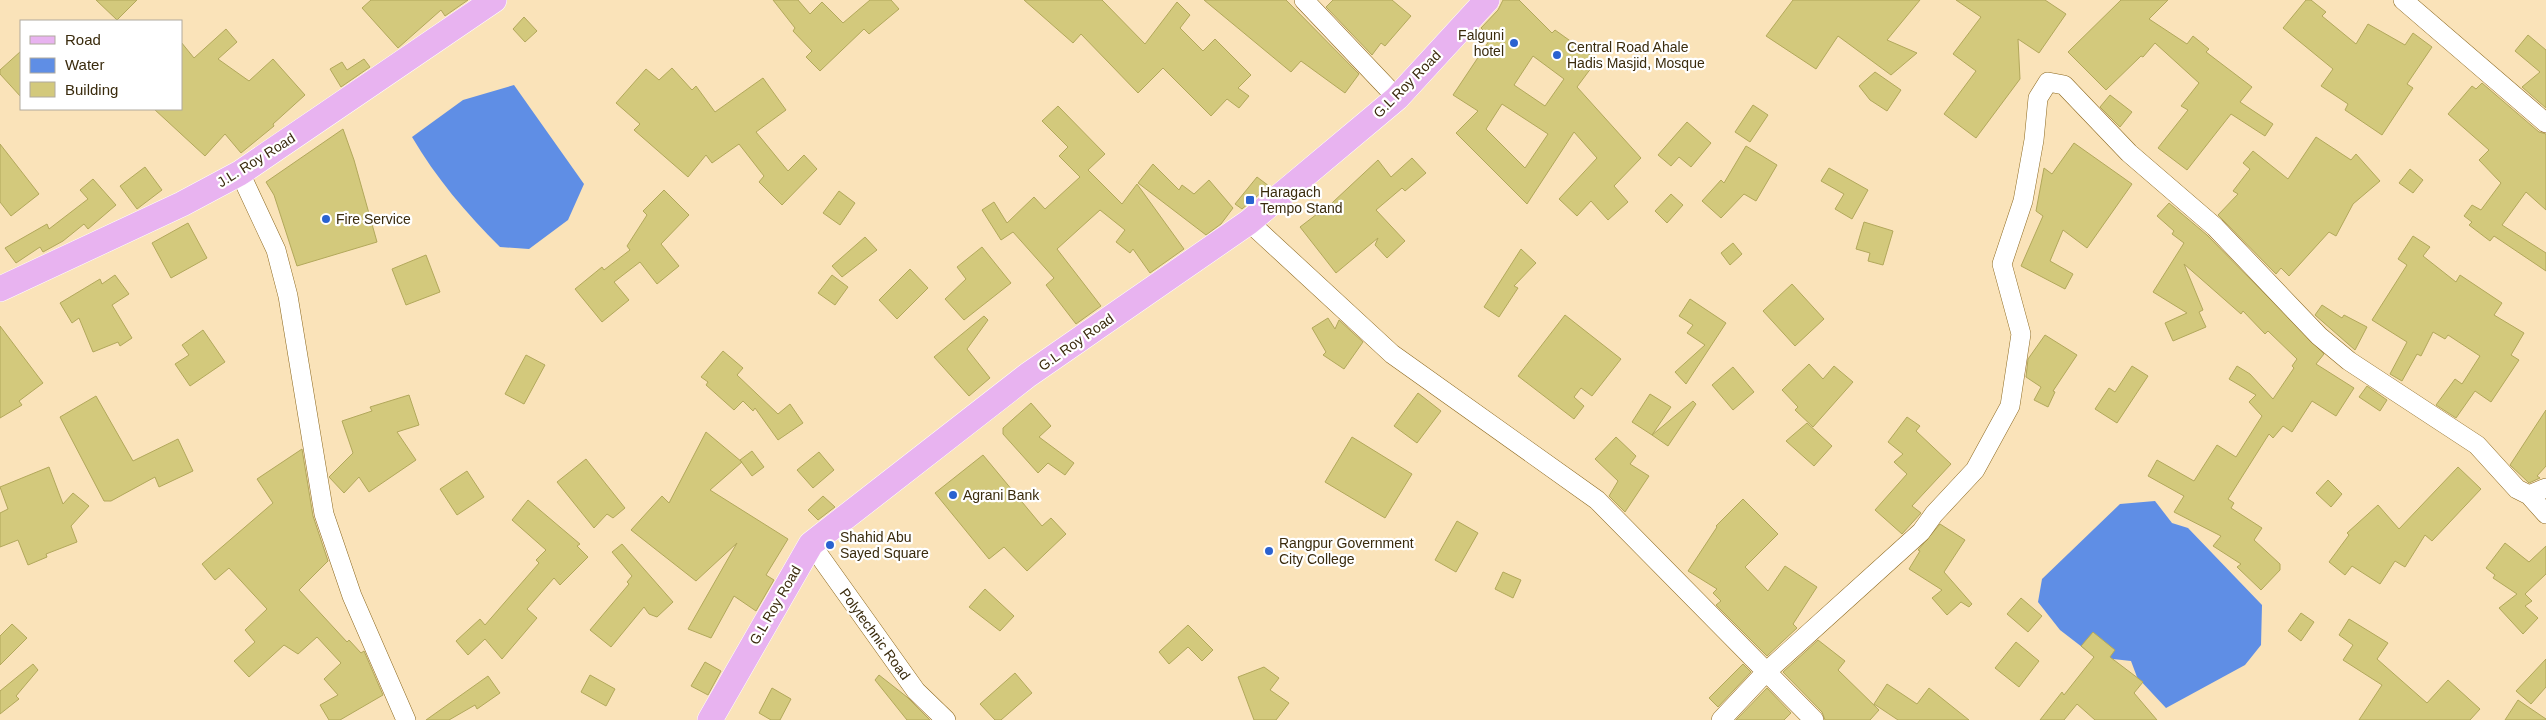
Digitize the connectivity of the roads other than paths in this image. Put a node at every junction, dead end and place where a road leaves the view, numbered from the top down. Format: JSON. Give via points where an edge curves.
{"nodes":[{"id":1,"x":494,"y":0,"type":"edge"},
{"id":2,"x":1304,"y":0,"type":"edge"},
{"id":3,"x":1487,"y":0,"type":"edge"},
{"id":4,"x":2403,"y":0,"type":"edge"},
{"id":5,"x":1397,"y":98,"type":"junction"},
{"id":6,"x":2546,"y":123,"type":"edge"},
{"id":7,"x":240,"y":173,"type":"junction"},
{"id":8,"x":1249,"y":222,"type":"junction"},
{"id":9,"x":0,"y":289,"type":"edge"},
{"id":10,"x":2538,"y":492,"type":"edge"},
{"id":11,"x":2546,"y":514,"type":"edge"},
{"id":12,"x":811,"y":544,"type":"junction"},
{"id":13,"x":1766,"y":672,"type":"junction"},
{"id":14,"x":406,"y":720,"type":"edge"},
{"id":15,"x":710,"y":720,"type":"edge"},
{"id":16,"x":946,"y":720,"type":"edge"},
{"id":17,"x":1720,"y":720,"type":"edge"},
{"id":18,"x":1814,"y":720,"type":"edge"}],
"edges":[{"from":1,"to":7,"type":"main road","name":"J.L. Roy Road"},
{"from":2,"to":5,"type":"street"},
{"from":3,"to":5,"type":"main road","name":"G.L Roy Road"},
{"from":4,"to":6,"type":"street"},
{"from":5,"to":8,"type":"main road","name":"G.L Roy Road"},
{"from":7,"to":9,"type":"main road","name":"J.L. Roy Road","via":[[182,204]]},
{"from":7,"to":14,"type":"street","via":[[276,250],[288,296],[324,514],[352,596]]},
{"from":8,"to":12,"type":"main road","name":"G.L Roy Road","via":[[1028,376]]},
{"from":8,"to":13,"type":"street","via":[[1392,354],[1597,500]]},
{"from":10,"to":11,"type":"street"},
{"from":10,"to":13,"type":"street","via":[[2517,489],[2477,445],[2349,361],[2215,227],[2129,153],[2064,85],[2048,82],[2038,98],[2023,202],[2002,264],[2021,334],[2010,406],[1975,470],[1921,532]]},
{"from":12,"to":15,"type":"main road","name":"G.L Roy Road"},
{"from":12,"to":16,"type":"street","name":"Polytechnic Road","via":[[916,691]]},
{"from":13,"to":17,"type":"street"},
{"from":13,"to":18,"type":"street"}]}
